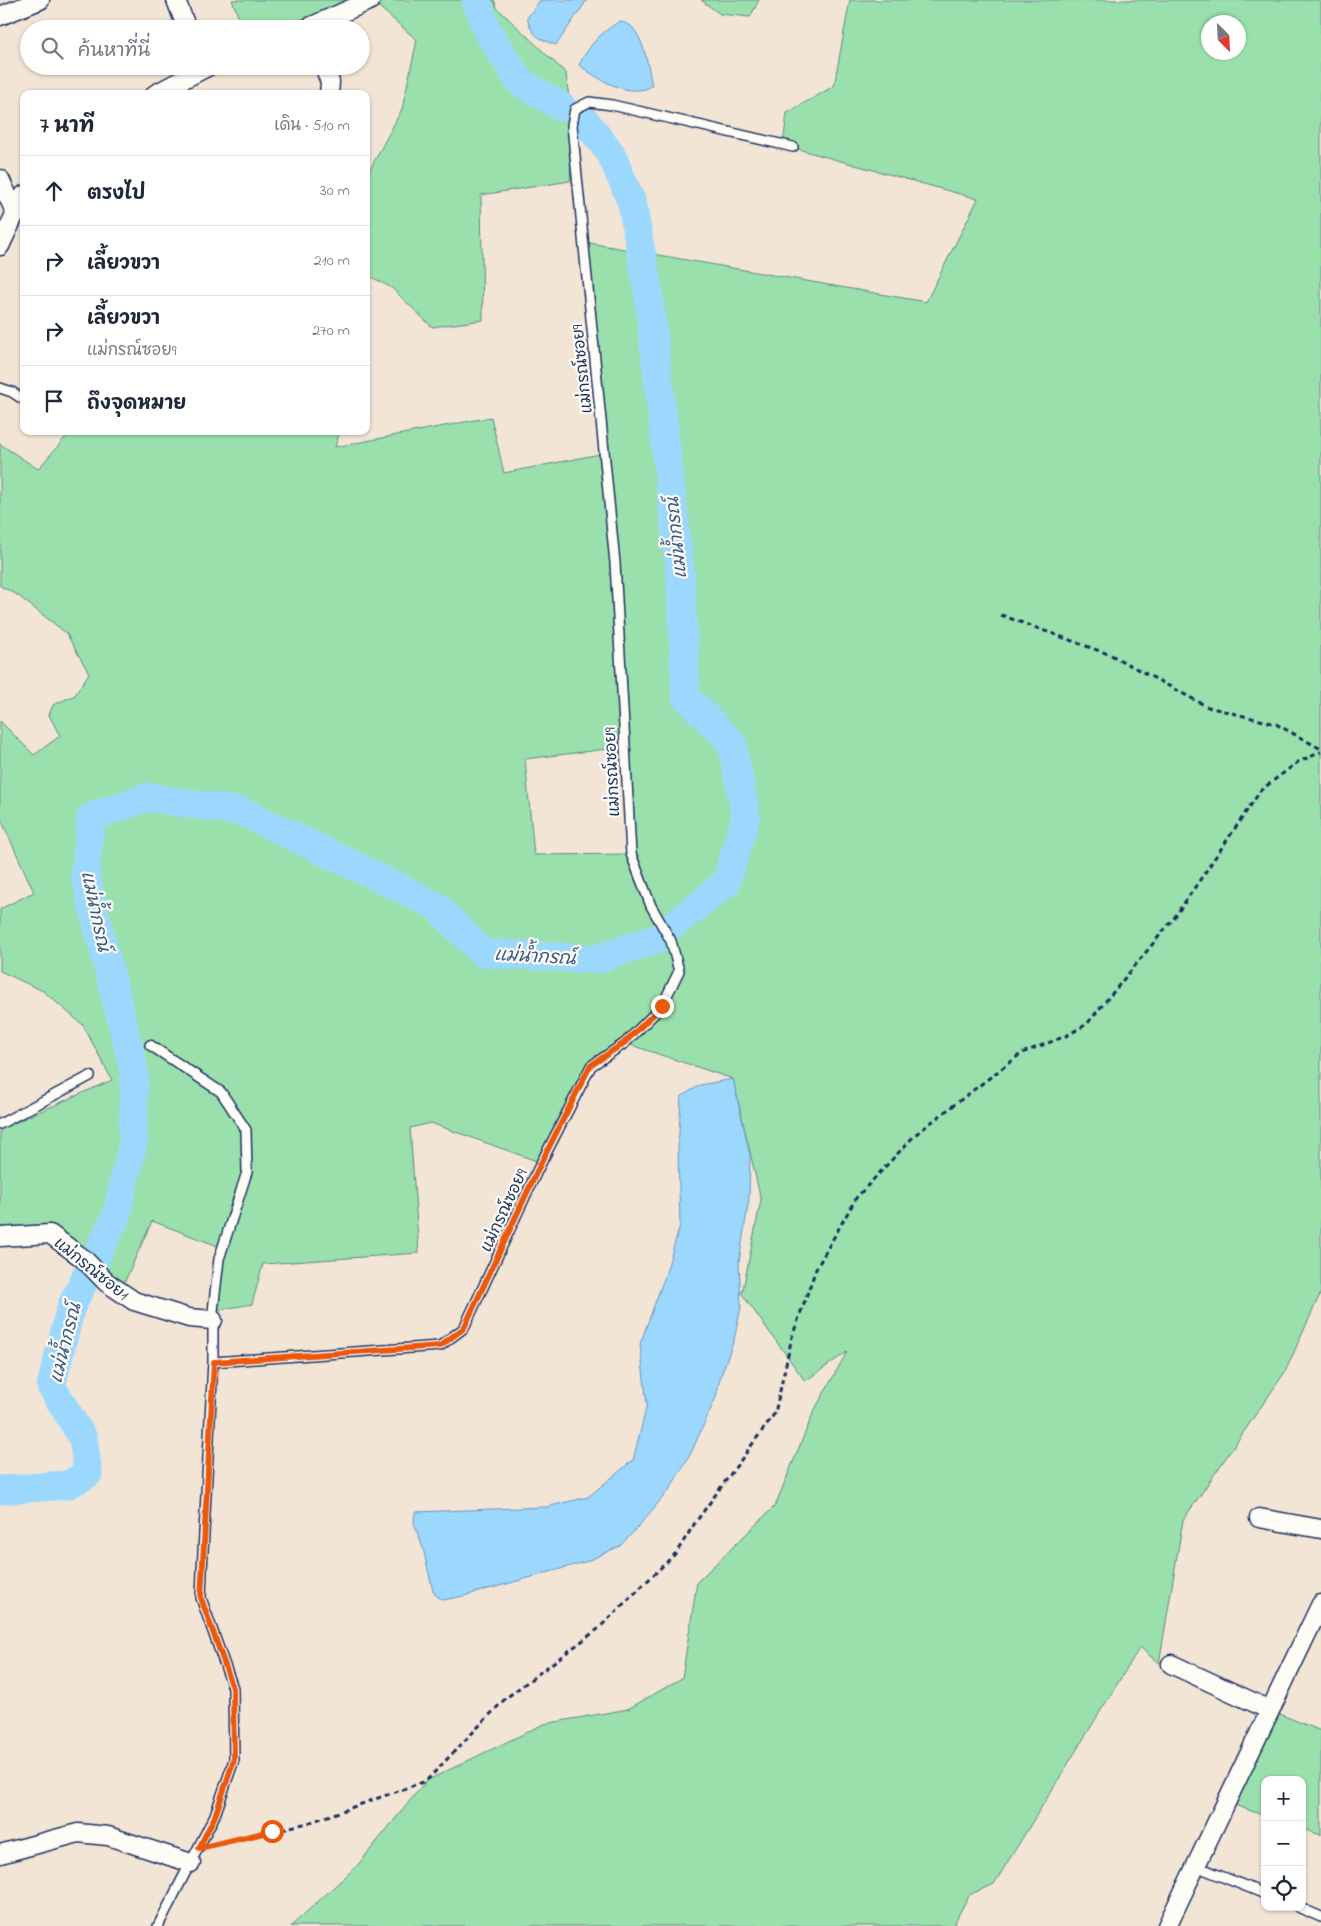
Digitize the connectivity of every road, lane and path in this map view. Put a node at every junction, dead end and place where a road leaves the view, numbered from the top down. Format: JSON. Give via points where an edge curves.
{"nodes":[{"id":1,"x":40,"y":0,"type":"edge"},
{"id":2,"x":176,"y":0,"type":"edge"},
{"id":3,"x":371,"y":0,"type":"edge"},
{"id":4,"x":0,"y":16,"type":"edge"},
{"id":5,"x":184,"y":20,"type":"edge"},
{"id":6,"x":327,"y":20,"type":"edge"},
{"id":7,"x":189,"y":75,"type":"edge"},
{"id":8,"x":327,"y":75,"type":"edge"},
{"id":9,"x":161,"y":90,"type":"edge"},
{"id":10,"x":329,"y":90,"type":"edge"},
{"id":11,"x":793,"y":147,"type":"dead end"},
{"id":12,"x":0,"y":179,"type":"edge"},
{"id":13,"x":20,"y":204,"type":"edge"},
{"id":14,"x":16,"y":214,"type":"junction"},
{"id":15,"x":0,"y":246,"type":"edge"},
{"id":16,"x":0,"y":388,"type":"edge"},
{"id":17,"x":20,"y":397,"type":"edge"},
{"id":18,"x":1000,"y":615,"type":"dead end"},
{"id":19,"x":1321,"y":751,"type":"edge"},
{"id":20,"x":150,"y":1045,"type":"dead end"},
{"id":21,"x":90,"y":1076,"type":"dead end"},
{"id":22,"x":0,"y":1124,"type":"edge"},
{"id":23,"x":0,"y":1237,"type":"edge"},
{"id":24,"x":213,"y":1320,"type":"junction"},
{"id":25,"x":214,"y":1362,"type":"junction"},
{"id":26,"x":1259,"y":1518,"type":"dead end"},
{"id":27,"x":1321,"y":1528,"type":"edge"},
{"id":28,"x":1321,"y":1605,"type":"edge"},
{"id":29,"x":1171,"y":1664,"type":"dead end"},
{"id":30,"x":1270,"y":1710,"type":"junction"},
{"id":31,"x":0,"y":1854,"type":"edge"},
{"id":32,"x":195,"y":1855,"type":"junction"},
{"id":33,"x":1196,"y":1866,"type":"junction"},
{"id":34,"x":1261,"y":1892,"type":"edge"},
{"id":35,"x":1306,"y":1910,"type":"edge"},
{"id":36,"x":1321,"y":1917,"type":"edge"},
{"id":37,"x":158,"y":1926,"type":"edge"},
{"id":38,"x":1168,"y":1926,"type":"edge"}],
"edges":[{"from":1,"to":4,"type":"street"},
{"from":2,"to":5,"type":"street"},
{"from":3,"to":6,"type":"street"},
{"from":7,"to":9,"type":"street"},
{"from":8,"to":10,"type":"street"},
{"from":11,"to":25,"type":"lane","name":"แม่กรณ์ซอย9","via":[[589,102],[575,109],[572,125],[615,563],[631,854],[651,906],[671,941],[679,971],[671,989],[662,1006],[624,1043],[590,1066],[464,1328],[440,1346]]},
{"from":12,"to":14,"type":"street"},
{"from":13,"to":14,"type":"street"},
{"from":14,"to":15,"type":"street"},
{"from":16,"to":17,"type":"lane"},
{"from":18,"to":19,"type":"path","via":[[1111,655],[1208,707],[1276,724]]},
{"from":19,"to":32,"type":"path","via":[[1298,762],[1261,790],[1174,918],[1087,1024],[1022,1053],[916,1134],[856,1198],[816,1270],[792,1337],[775,1413],[676,1553],[598,1629],[506,1698],[426,1781],[308,1823]]},
{"from":20,"to":24,"type":"lane","via":[[221,1092],[246,1130],[247,1172],[219,1258]]},
{"from":21,"to":22,"type":"lane"},
{"from":23,"to":24,"type":"street","name":"แม่กรณ์ซอย1","via":[[50,1234],[118,1292],[134,1301],[189,1318]]},
{"from":24,"to":25,"type":"lane"},
{"from":25,"to":32,"type":"lane","via":[[201,1598],[233,1688],[234,1760],[215,1816]]},
{"from":26,"to":27,"type":"street"},
{"from":28,"to":30,"type":"street"},
{"from":29,"to":30,"type":"street"},
{"from":30,"to":33,"type":"street"},
{"from":31,"to":32,"type":"street","via":[[78,1833],[108,1836]]},
{"from":32,"to":37,"type":"lane"},
{"from":33,"to":34,"type":"lane"},
{"from":33,"to":38,"type":"street"},
{"from":35,"to":36,"type":"lane"}]}
